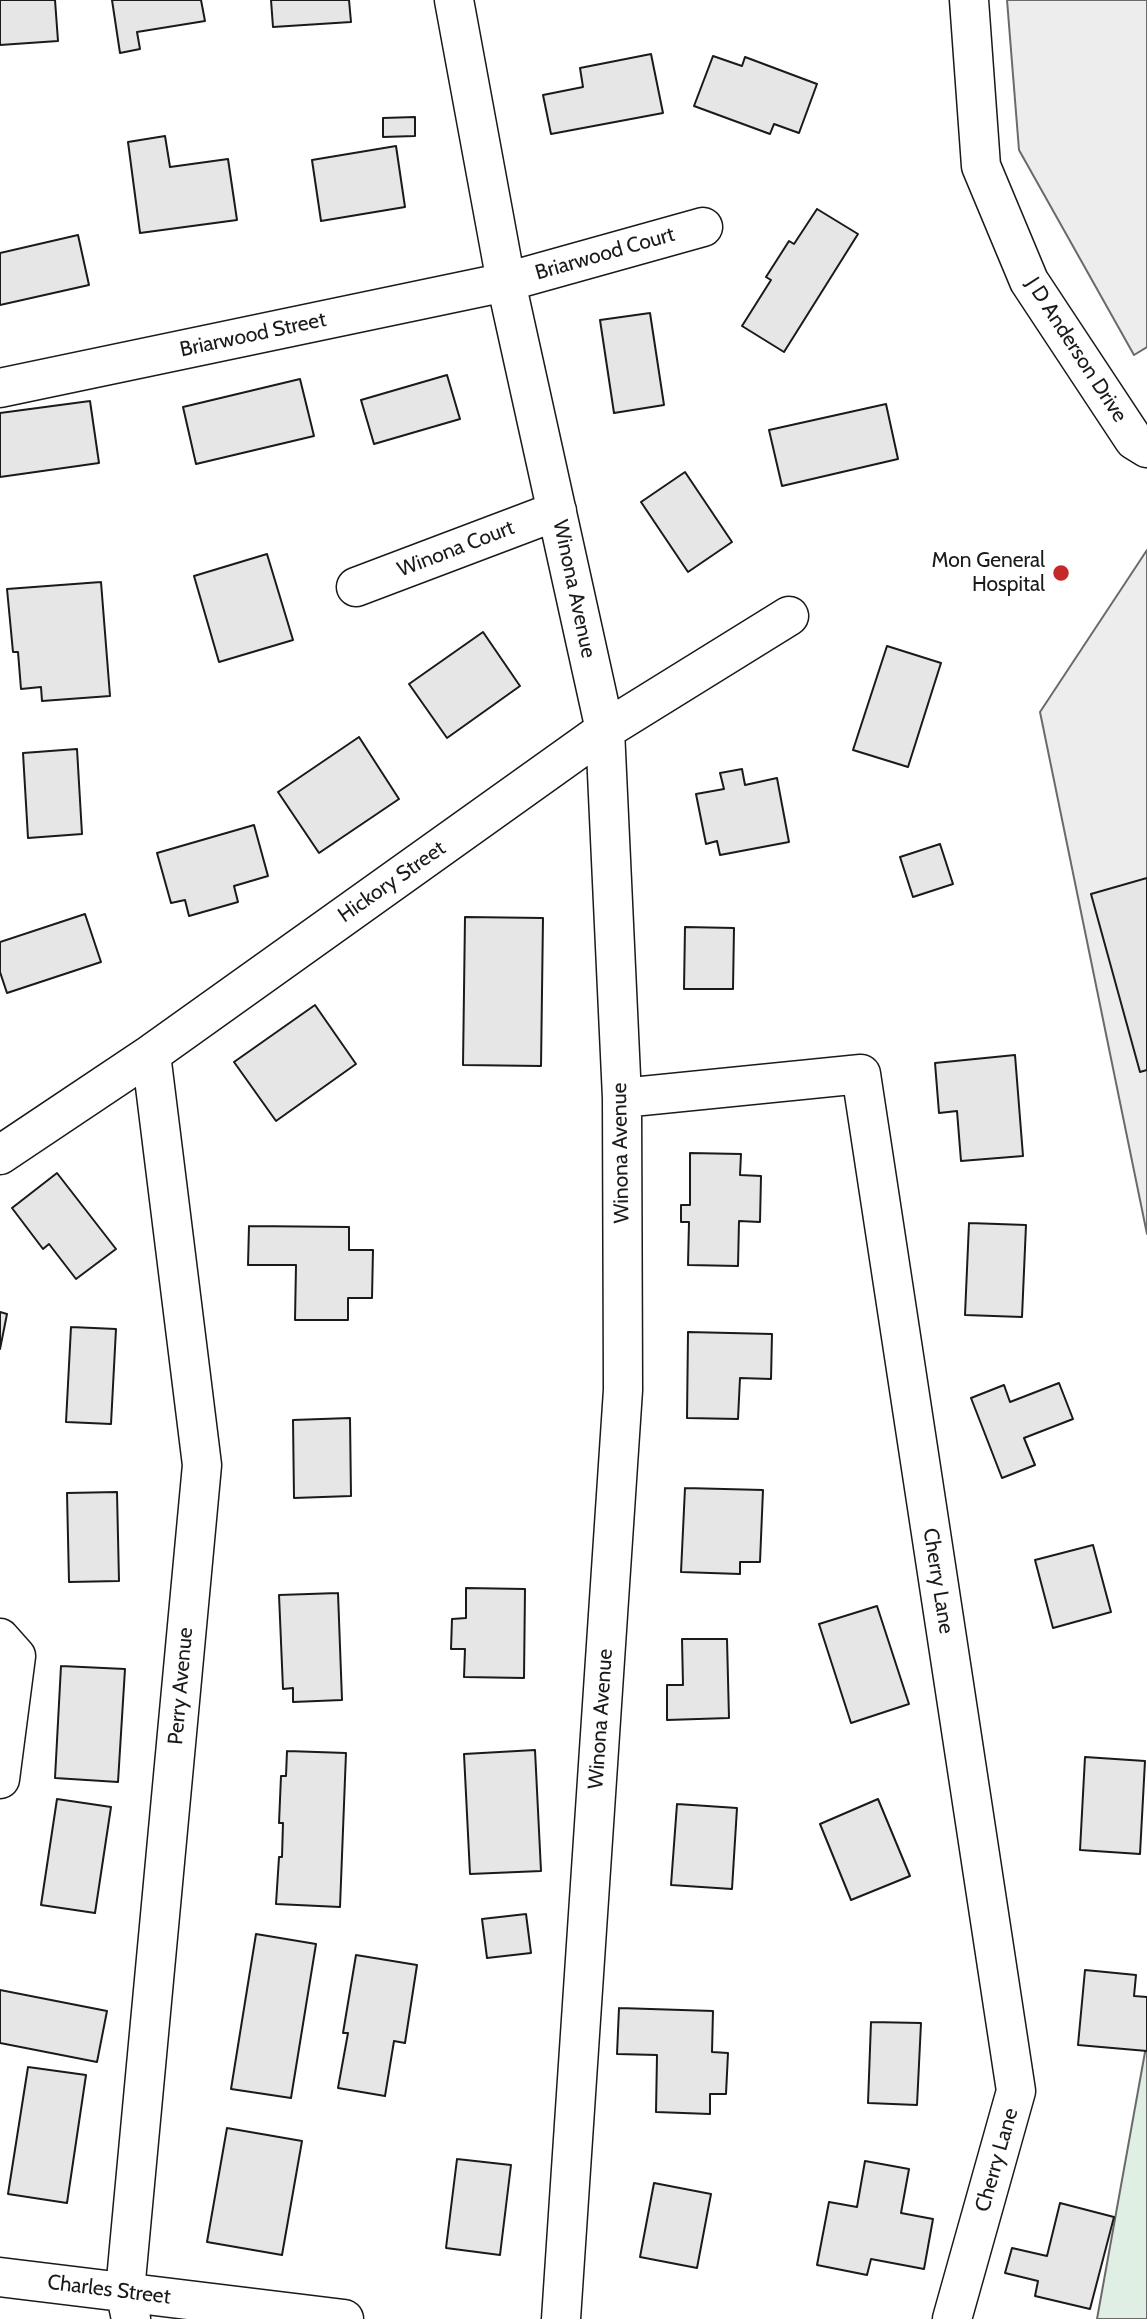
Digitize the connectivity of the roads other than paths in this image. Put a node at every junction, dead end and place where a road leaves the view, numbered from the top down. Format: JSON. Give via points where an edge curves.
{"nodes":[{"id":1,"x":454,"y":0,"type":"edge"},
{"id":2,"x":969,"y":0,"type":"edge"},
{"id":3,"x":703,"y":227,"type":"dead end"},
{"id":4,"x":506,"y":282,"type":"junction"},
{"id":5,"x":0,"y":388,"type":"edge"},
{"id":6,"x":1147,"y":448,"type":"edge"},
{"id":7,"x":557,"y":511,"type":"junction"},
{"id":8,"x":356,"y":587,"type":"dead end"},
{"id":9,"x":789,"y":616,"type":"dead end"},
{"id":10,"x":605,"y":730,"type":"junction"},
{"id":11,"x":151,"y":1054,"type":"junction"},
{"id":12,"x":622,"y":1098,"type":"junction"},
{"id":13,"x":0,"y":1155,"type":"edge"},
{"id":14,"x":0,"y":1638,"type":"edge"},
{"id":15,"x":0,"y":1779,"type":"edge"},
{"id":16,"x":0,"y":2277,"type":"edge"},
{"id":17,"x":128,"y":2305,"type":"edge"},
{"id":18,"x":344,"y":2319,"type":"edge"},
{"id":19,"x":561,"y":2319,"type":"edge"},
{"id":20,"x":952,"y":2319,"type":"edge"}],
"edges":[{"from":1,"to":4,"type":"street","name":"Winona Avenue"},
{"from":2,"to":6,"type":"street","name":"J D Anderson Drive","via":[[981,166],[1029,281],[1135,440]]},
{"from":3,"to":4,"type":"street","name":"Briarwood Court"},
{"from":4,"to":5,"type":"street","name":"Briarwood Street"},
{"from":4,"to":7,"type":"street","name":"Winona Avenue"},
{"from":7,"to":8,"type":"street","name":"Winona Court"},
{"from":7,"to":10,"type":"street","name":"Winona Avenue"},
{"from":9,"to":10,"type":"street","name":"Hickory Street"},
{"from":10,"to":11,"type":"street","name":"Hickory Street"},
{"from":10,"to":12,"type":"street","name":"Winona Avenue"},
{"from":11,"to":13,"type":"street","name":"Hickory Street"},
{"from":11,"to":17,"type":"street","name":"Perry Avenue","via":[[202,1465]]},
{"from":12,"to":19,"type":"street","name":"Winona Avenue","via":[[623,1390]]},
{"from":12,"to":20,"type":"street","name":"Cherry Lane","via":[[861,1074],[1016,2091]]},
{"from":14,"to":15,"type":"street","via":[[16,1656]]},
{"from":16,"to":17,"type":"street","name":"Charles Street"},
{"from":17,"to":18,"type":"street","name":"Charles Street"}]}
